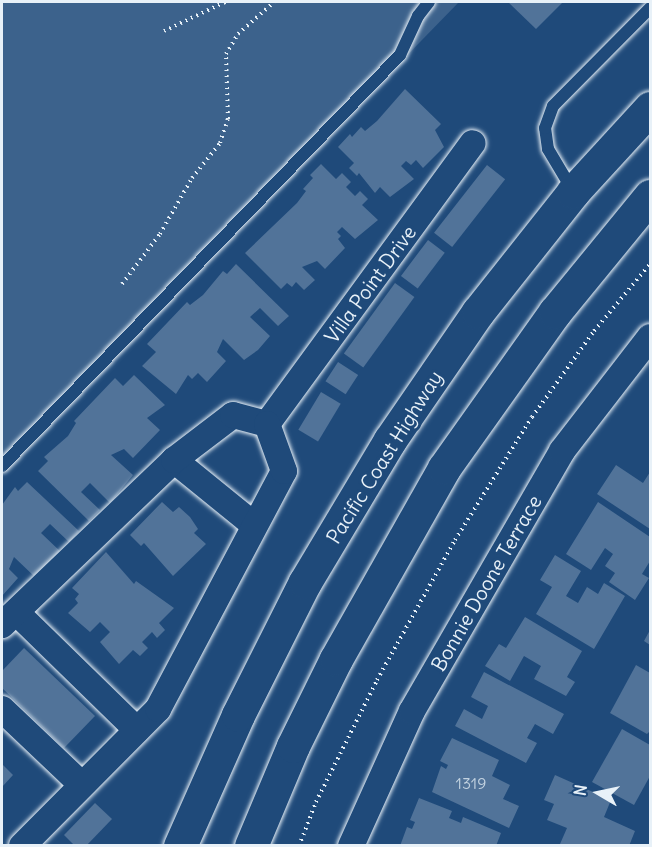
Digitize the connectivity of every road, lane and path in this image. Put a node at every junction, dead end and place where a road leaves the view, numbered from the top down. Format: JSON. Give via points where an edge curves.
{"nodes":[{"id":1,"x":225,"y":2,"type":"edge"},
{"id":2,"x":274,"y":2,"type":"edge"},
{"id":3,"x":429,"y":2,"type":"edge"},
{"id":4,"x":651,"y":8,"type":"edge"},
{"id":5,"x":164,"y":31,"type":"dead end"},
{"id":6,"x":651,"y":108,"type":"edge"},
{"id":7,"x":473,"y":143,"type":"dead end"},
{"id":8,"x":573,"y":192,"type":"junction"},
{"id":9,"x":651,"y":196,"type":"edge"},
{"id":10,"x":651,"y":264,"type":"edge"},
{"id":11,"x":122,"y":284,"type":"dead end"},
{"id":12,"x":651,"y":337,"type":"edge"},
{"id":13,"x":267,"y":424,"type":"junction"},
{"id":14,"x":174,"y":460,"type":"junction"},
{"id":15,"x":2,"y":466,"type":"edge"},
{"id":16,"x":254,"y":525,"type":"junction"},
{"id":17,"x":9,"y":618,"type":"edge"},
{"id":18,"x":2,"y":709,"type":"edge"},
{"id":19,"x":137,"y":730,"type":"junction"},
{"id":20,"x":82,"y":785,"type":"junction"},
{"id":21,"x":22,"y":846,"type":"edge"},
{"id":22,"x":180,"y":846,"type":"edge"},
{"id":23,"x":251,"y":846,"type":"edge"},
{"id":24,"x":299,"y":846,"type":"edge"},
{"id":25,"x":351,"y":846,"type":"edge"}],
"edges":[{"from":1,"to":5,"type":"path"},
{"from":2,"to":11,"type":"path","via":[[238,34],[226,54],[228,119],[220,143],[192,178],[143,260]]},
{"from":3,"to":15,"type":"lane","via":[[400,55]]},
{"from":4,"to":8,"type":"lane","via":[[553,106],[545,128],[548,149]]},
{"from":6,"to":8,"type":"highway","name":"Pacific Coast Highway"},
{"from":7,"to":13,"type":"street","name":"Villa Point Drive"},
{"from":8,"to":22,"type":"highway","name":"Pacific Coast Highway","via":[[478,312],[390,440],[305,582],[238,715]]},
{"from":9,"to":23,"type":"highway","via":[[555,312],[444,468],[336,659],[293,746]]},
{"from":10,"to":24,"type":"path","via":[[594,331],[532,417],[455,540],[376,680],[316,802]]},
{"from":12,"to":25,"type":"street","name":"Bonnie Doone Terrace","via":[[562,451],[412,711]]},
{"from":13,"to":14,"type":"street","via":[[233,415]]},
{"from":13,"to":16,"type":"street","via":[[284,471]]},
{"from":14,"to":16,"type":"street"},
{"from":14,"to":17,"type":"street"},
{"from":16,"to":19,"type":"street","via":[[158,709]]},
{"from":17,"to":19,"type":"street"},
{"from":18,"to":20,"type":"street"},
{"from":19,"to":20,"type":"street"},
{"from":20,"to":21,"type":"street"}]}
